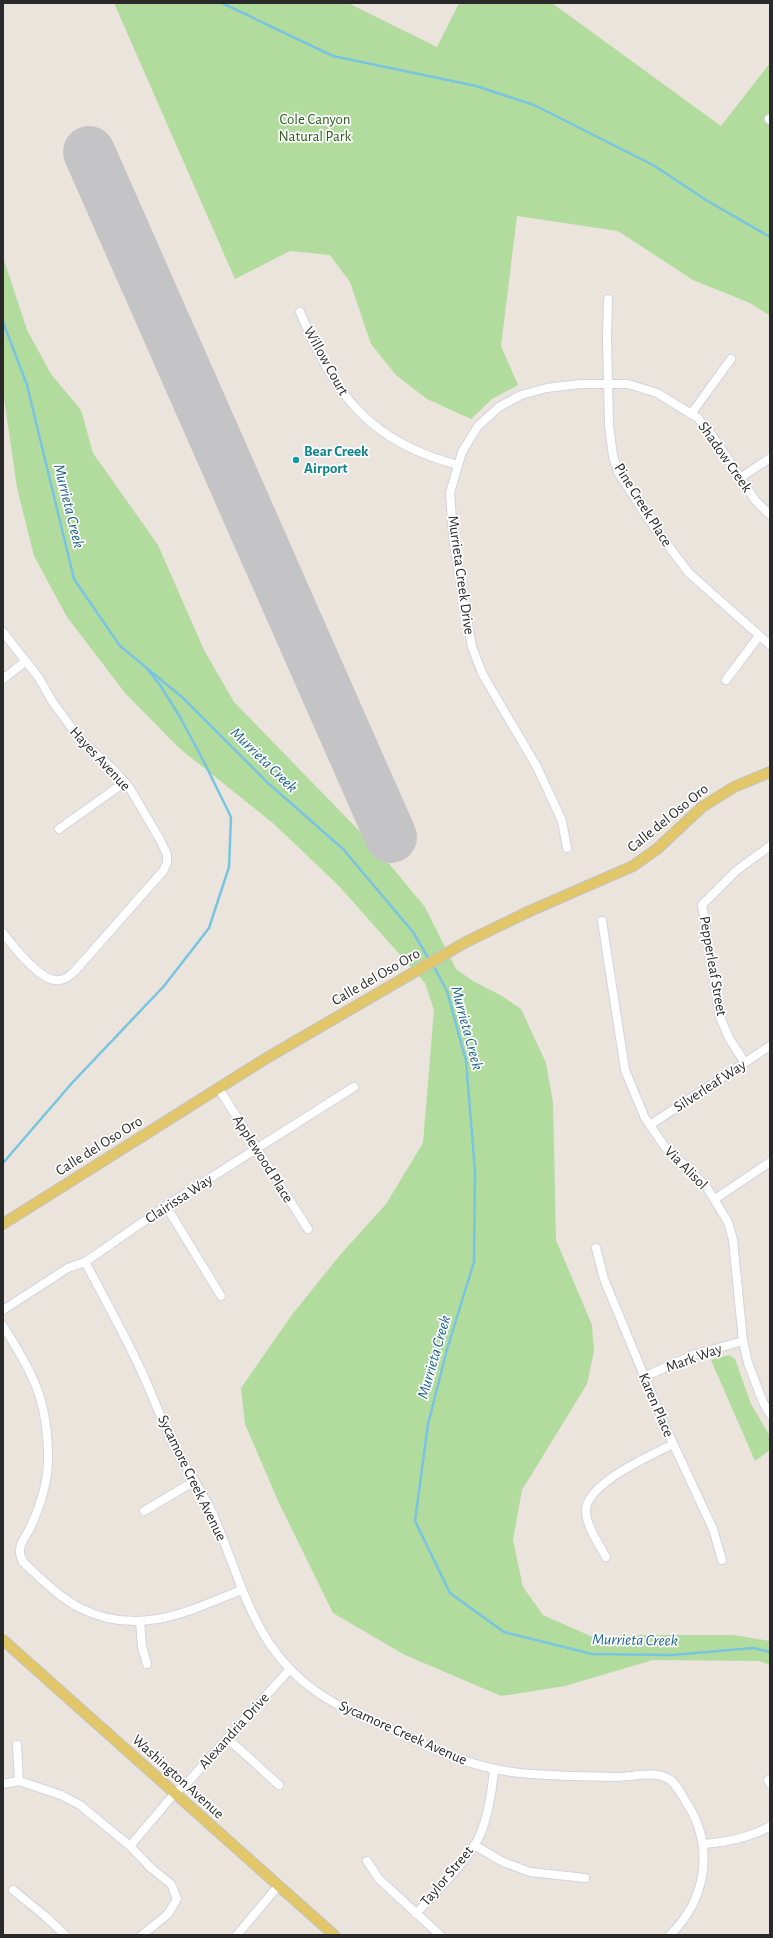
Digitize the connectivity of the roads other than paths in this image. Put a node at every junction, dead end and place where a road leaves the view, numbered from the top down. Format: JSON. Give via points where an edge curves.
{"nodes":[{"id":1,"x":608,"y":299,"type":"dead end"},
{"id":2,"x":300,"y":312,"type":"dead end"},
{"id":3,"x":731,"y":359,"type":"dead end"},
{"id":4,"x":608,"y":384,"type":"junction"},
{"id":5,"x":691,"y":414,"type":"junction"},
{"id":6,"x":770,"y":458,"type":"edge"},
{"id":7,"x":458,"y":465,"type":"junction"},
{"id":8,"x":740,"y":478,"type":"junction"},
{"id":9,"x":770,"y":515,"type":"edge"},
{"id":10,"x":3,"y":632,"type":"edge"},
{"id":11,"x":759,"y":636,"type":"junction"},
{"id":12,"x":770,"y":645,"type":"edge"},
{"id":13,"x":26,"y":661,"type":"junction"},
{"id":14,"x":3,"y":679,"type":"edge"},
{"id":15,"x":726,"y":680,"type":"dead end"},
{"id":16,"x":770,"y":772,"type":"edge"},
{"id":17,"x":125,"y":782,"type":"junction"},
{"id":18,"x":59,"y":829,"type":"dead end"},
{"id":19,"x":770,"y":846,"type":"edge"},
{"id":20,"x":567,"y":848,"type":"dead end"},
{"id":21,"x":602,"y":921,"type":"dead end"},
{"id":22,"x":3,"y":933,"type":"edge"},
{"id":23,"x":770,"y":1046,"type":"edge"},
{"id":24,"x":745,"y":1063,"type":"junction"},
{"id":25,"x":354,"y":1087,"type":"dead end"},
{"id":26,"x":219,"y":1089,"type":"junction"},
{"id":27,"x":650,"y":1125,"type":"junction"},
{"id":28,"x":257,"y":1149,"type":"junction"},
{"id":29,"x":770,"y":1162,"type":"edge"},
{"id":30,"x":715,"y":1199,"type":"junction"},
{"id":31,"x":166,"y":1206,"type":"junction"},
{"id":32,"x":3,"y":1224,"type":"edge"},
{"id":33,"x":308,"y":1229,"type":"dead end"},
{"id":34,"x":596,"y":1248,"type":"dead end"},
{"id":35,"x":85,"y":1262,"type":"junction"},
{"id":36,"x":221,"y":1296,"type":"dead end"},
{"id":37,"x":3,"y":1310,"type":"edge"},
{"id":38,"x":3,"y":1326,"type":"edge"},
{"id":39,"x":743,"y":1341,"type":"junction"},
{"id":40,"x":644,"y":1377,"type":"junction"},
{"id":41,"x":770,"y":1414,"type":"edge"},
{"id":42,"x":673,"y":1444,"type":"junction"},
{"id":43,"x":195,"y":1481,"type":"junction"},
{"id":44,"x":144,"y":1511,"type":"dead end"},
{"id":45,"x":606,"y":1557,"type":"dead end"},
{"id":46,"x":722,"y":1560,"type":"dead end"},
{"id":47,"x":241,"y":1590,"type":"junction"},
{"id":48,"x":140,"y":1621,"type":"junction"},
{"id":49,"x":3,"y":1640,"type":"edge"},
{"id":50,"x":147,"y":1664,"type":"dead end"},
{"id":51,"x":290,"y":1669,"type":"junction"},
{"id":52,"x":227,"y":1738,"type":"junction"},
{"id":53,"x":17,"y":1745,"type":"dead end"},
{"id":54,"x":494,"y":1769,"type":"junction"},
{"id":55,"x":19,"y":1782,"type":"junction"},
{"id":56,"x":3,"y":1784,"type":"edge"},
{"id":57,"x":278,"y":1785,"type":"dead end"},
{"id":58,"x":174,"y":1794,"type":"junction"},
{"id":59,"x":770,"y":1826,"type":"edge"},
{"id":60,"x":704,"y":1844,"type":"junction"},
{"id":61,"x":474,"y":1845,"type":"junction"},
{"id":62,"x":130,"y":1846,"type":"junction"},
{"id":63,"x":367,"y":1861,"type":"dead end"},
{"id":64,"x":585,"y":1878,"type":"dead end"},
{"id":65,"x":278,"y":1886,"type":"junction"},
{"id":66,"x":13,"y":1890,"type":"dead end"},
{"id":67,"x":416,"y":1914,"type":"junction"},
{"id":68,"x":65,"y":1935,"type":"edge"},
{"id":69,"x":142,"y":1935,"type":"edge"},
{"id":70,"x":236,"y":1935,"type":"edge"},
{"id":71,"x":334,"y":1935,"type":"edge"},
{"id":72,"x":440,"y":1935,"type":"edge"},
{"id":73,"x":670,"y":1935,"type":"edge"}],
"edges":[{"from":1,"to":4,"type":"street","name":"Pine Creek Place"},
{"from":2,"to":7,"type":"street","name":"Willow Court","via":[[332,378],[349,402],[370,422],[395,440]]},
{"from":3,"to":5,"type":"street"},
{"from":4,"to":5,"type":"street","name":"Shadow Creek","via":[[628,384],[657,393]]},
{"from":4,"to":7,"type":"street","name":"Murrieta Creek Drive","via":[[547,388],[521,395],[499,407],[478,426],[462,452]]},
{"from":4,"to":11,"type":"street","name":"Pine Creek Place","via":[[613,456],[618,472],[649,520],[685,567]]},
{"from":5,"to":8,"type":"street","name":"Shadow Creek","via":[[698,418],[714,438]]},
{"from":6,"to":8,"type":"street"},
{"from":7,"to":20,"type":"street","name":"Murrieta Creek Drive","via":[[450,493],[454,545],[472,647],[483,675],[537,767],[562,821]]},
{"from":8,"to":9,"type":"street","name":"Shadow Creek","via":[[755,500]]},
{"from":10,"to":13,"type":"street","name":"Hayes Avenue"},
{"from":11,"to":12,"type":"street","name":"Pine Creek Place"},
{"from":11,"to":15,"type":"street"},
{"from":13,"to":14,"type":"street"},
{"from":13,"to":17,"type":"street","name":"Hayes Avenue","via":[[79,738]]},
{"from":16,"to":26,"type":"main road","name":"Calle del Oso Oro","via":[[734,787],[702,807],[657,849],[633,866],[466,942]]},
{"from":17,"to":18,"type":"street"},
{"from":17,"to":22,"type":"street","name":"Hayes Avenue","via":[[160,838],[167,854],[167,863],[155,880],[66,979],[54,980],[46,977]]},
{"from":19,"to":24,"type":"street","name":"Pepperleaf Street","via":[[737,870],[702,905],[720,1017],[729,1038]]},
{"from":21,"to":27,"type":"street","name":"Via Alisol","via":[[624,1070],[637,1103]]},
{"from":23,"to":24,"type":"street","name":"Silverleaf Way"},
{"from":24,"to":27,"type":"street","name":"Silverleaf Way"},
{"from":25,"to":28,"type":"street","name":"Clairissa Way"},
{"from":26,"to":28,"type":"street","name":"Applewood Place"},
{"from":26,"to":32,"type":"main road","name":"Calle del Oso Oro"},
{"from":27,"to":30,"type":"street","name":"Via Alisol","via":[[665,1147],[706,1186]]},
{"from":28,"to":31,"type":"street","name":"Clairissa Way"},
{"from":28,"to":33,"type":"street","name":"Applewood Place"},
{"from":29,"to":30,"type":"street"},
{"from":30,"to":39,"type":"street","name":"Via Alisol","via":[[728,1222],[733,1240]]},
{"from":31,"to":35,"type":"street","name":"Clairissa Way"},
{"from":31,"to":36,"type":"street"},
{"from":34,"to":40,"type":"street","name":"Karen Place","via":[[604,1279]]},
{"from":35,"to":37,"type":"street","name":"Clairissa Way","via":[[68,1268]]},
{"from":35,"to":43,"type":"street","name":"Sycamore Creek Avenue","via":[[141,1369],[174,1445]]},
{"from":38,"to":48,"type":"street","via":[[36,1383],[42,1399],[46,1424],[48,1460],[43,1493],[31,1527],[21,1544],[19,1555],[43,1580],[79,1607],[117,1620]]},
{"from":39,"to":40,"type":"street","name":"Mark Way","via":[[693,1355]]},
{"from":39,"to":41,"type":"street","name":"Via Alisol","via":[[762,1402]]},
{"from":40,"to":42,"type":"street","name":"Karen Place"},
{"from":42,"to":45,"type":"street","via":[[615,1475],[590,1500],[586,1510],[587,1518]]},
{"from":42,"to":46,"type":"street","name":"Karen Place","via":[[713,1529]]},
{"from":43,"to":44,"type":"street"},
{"from":43,"to":47,"type":"street","name":"Sycamore Creek Avenue","via":[[209,1506]]},
{"from":47,"to":48,"type":"street","via":[[174,1616]]},
{"from":47,"to":51,"type":"street","name":"Sycamore Creek Avenue","via":[[257,1626],[281,1661]]},
{"from":48,"to":50,"type":"street","via":[[142,1647]]},
{"from":49,"to":58,"type":"main road","name":"Washington Avenue"},
{"from":51,"to":52,"type":"street","name":"Alexandria Drive"},
{"from":51,"to":54,"type":"street","name":"Sycamore Creek Avenue","via":[[321,1695],[368,1721],[456,1757]]},
{"from":52,"to":57,"type":"street"},
{"from":52,"to":58,"type":"street","name":"Alexandria Drive"},
{"from":53,"to":55,"type":"street"},
{"from":54,"to":60,"type":"street","name":"Sycamore Creek Avenue","via":[[534,1774],[616,1777],[660,1775],[671,1780],[691,1809]]},
{"from":54,"to":61,"type":"street","name":"Taylor Street","via":[[489,1807]]},
{"from":55,"to":56,"type":"street"},
{"from":55,"to":62,"type":"street","via":[[60,1795],[80,1805]]},
{"from":58,"to":62,"type":"street","name":"Alexandria Drive"},
{"from":58,"to":65,"type":"main road","name":"Washington Avenue"},
{"from":59,"to":60,"type":"street","via":[[759,1833],[738,1839]]},
{"from":60,"to":73,"type":"street","name":"Sycamore Creek Avenue","via":[[704,1866],[700,1885],[683,1923]]},
{"from":61,"to":64,"type":"street","via":[[503,1862],[530,1872]]},
{"from":61,"to":67,"type":"street","name":"Taylor Street"},
{"from":62,"to":69,"type":"street","via":[[171,1884],[177,1899],[168,1914]]},
{"from":63,"to":67,"type":"street","via":[[379,1879]]},
{"from":65,"to":70,"type":"street"},
{"from":65,"to":71,"type":"main road","name":"Washington Avenue"},
{"from":66,"to":68,"type":"street"},
{"from":67,"to":72,"type":"street"}]}
